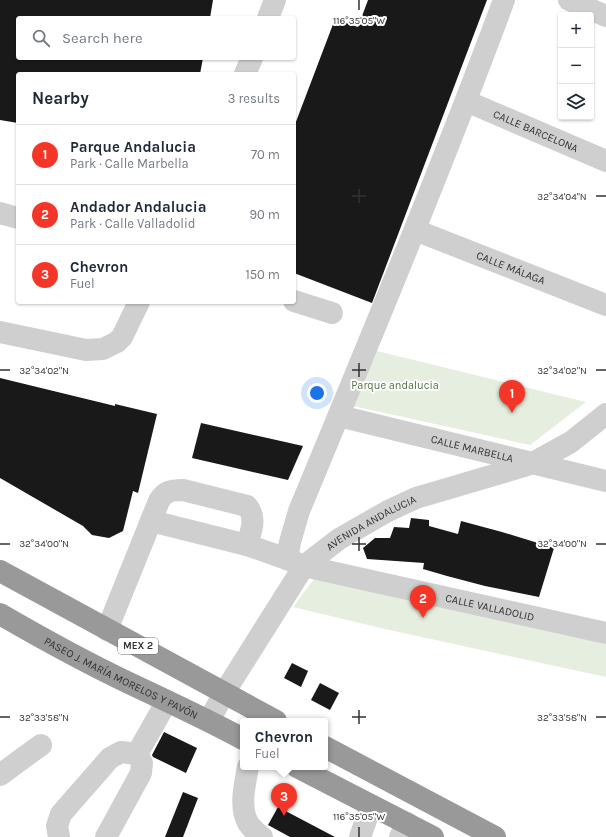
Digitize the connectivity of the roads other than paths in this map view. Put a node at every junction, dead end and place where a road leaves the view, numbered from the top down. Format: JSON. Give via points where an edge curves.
{"nodes":[{"id":1,"x":275,"y":0,"type":"edge"},
{"id":2,"x":504,"y":0,"type":"edge"},
{"id":3,"x":569,"y":0,"type":"edge"},
{"id":4,"x":269,"y":16,"type":"edge"},
{"id":5,"x":606,"y":16,"type":"edge"},
{"id":6,"x":251,"y":60,"type":"edge"},
{"id":7,"x":246,"y":72,"type":"edge"},
{"id":8,"x":466,"y":101,"type":"junction"},
{"id":9,"x":606,"y":161,"type":"edge"},
{"id":10,"x":0,"y":213,"type":"edge"},
{"id":11,"x":16,"y":217,"type":"edge"},
{"id":12,"x":415,"y":230,"type":"junction"},
{"id":13,"x":296,"y":302,"type":"edge"},
{"id":14,"x":137,"y":304,"type":"edge"},
{"id":15,"x":606,"y":305,"type":"edge"},
{"id":16,"x":332,"y":313,"type":"dead end"},
{"id":17,"x":0,"y":332,"type":"edge"},
{"id":18,"x":606,"y":414,"type":"edge"},
{"id":19,"x":339,"y":416,"type":"junction"},
{"id":20,"x":531,"y":464,"type":"junction"},
{"id":21,"x":606,"y":481,"type":"edge"},
{"id":22,"x":151,"y":520,"type":"junction"},
{"id":23,"x":247,"y":545,"type":"junction"},
{"id":24,"x":295,"y":563,"type":"junction"},
{"id":25,"x":0,"y":571,"type":"edge"},
{"id":26,"x":0,"y":614,"type":"edge"},
{"id":27,"x":107,"y":630,"type":"junction"},
{"id":28,"x":606,"y":633,"type":"edge"},
{"id":29,"x":224,"y":693,"type":"junction"},
{"id":30,"x":167,"y":701,"type":"junction"},
{"id":31,"x":270,"y":718,"type":"edge"},
{"id":32,"x":209,"y":721,"type":"junction"},
{"id":33,"x":240,"y":737,"type":"edge"},
{"id":34,"x":41,"y":745,"type":"dead end"},
{"id":35,"x":328,"y":749,"type":"edge"},
{"id":36,"x":137,"y":754,"type":"junction"},
{"id":37,"x":248,"y":770,"type":"edge"},
{"id":38,"x":303,"y":770,"type":"edge"},
{"id":39,"x":0,"y":775,"type":"edge"},
{"id":40,"x":371,"y":806,"type":"junction"},
{"id":41,"x":418,"y":833,"type":"edge"},
{"id":42,"x":59,"y":837,"type":"edge"},
{"id":43,"x":106,"y":837,"type":"edge"},
{"id":44,"x":262,"y":837,"type":"edge"},
{"id":45,"x":360,"y":837,"type":"edge"},
{"id":46,"x":495,"y":837,"type":"edge"}],
"edges":[{"from":1,"to":4,"type":"street"},
{"from":2,"to":8,"type":"street"},
{"from":3,"to":5,"type":"street"},
{"from":6,"to":7,"type":"street"},
{"from":8,"to":9,"type":"street","name":"CALLE BARCELONA"},
{"from":8,"to":12,"type":"street"},
{"from":10,"to":11,"type":"street"},
{"from":12,"to":15,"type":"street","name":"CALLE MÁLAGA"},
{"from":12,"to":19,"type":"street"},
{"from":13,"to":16,"type":"street"},
{"from":14,"to":17,"type":"street","via":[[122,337],[103,349],[86,350]]},
{"from":18,"to":20,"type":"street","name":"AVENIDA ANDALUCIA","via":[[571,442]]},
{"from":19,"to":20,"type":"street","name":"CALLE MARBELLA"},
{"from":19,"to":24,"type":"street","via":[[299,512],[290,542]]},
{"from":20,"to":21,"type":"street","name":"CALLE MARBELLA"},
{"from":20,"to":24,"type":"street","name":"AVENIDA ANDALUCIA","via":[[416,498],[388,510]]},
{"from":22,"to":23,"type":"street","name":"CALLE VALLADOLID"},
{"from":22,"to":23,"type":"street","via":[[164,493],[173,490],[183,490],[247,506],[252,512],[253,523]]},
{"from":22,"to":27,"type":"street"},
{"from":23,"to":24,"type":"street","name":"CALLE VALLADOLID"},
{"from":24,"to":28,"type":"street","name":"CALLE VALLADOLID"},
{"from":24,"to":29,"type":"street","name":"AVENIDA ANDALUCIA"},
{"from":25,"to":27,"type":"highway","number":"MEX 2"},
{"from":26,"to":30,"type":"highway","name":"PASEO J. MARÍA MORELOS Y PAVÓN","via":[[64,650]]},
{"from":27,"to":29,"type":"highway","number":"MEX 2"},
{"from":29,"to":31,"type":"highway","number":"MEX 2"},
{"from":29,"to":32,"type":"street","name":"AVENIDA ANDALUCIA"},
{"from":30,"to":32,"type":"highway","name":"PASEO J. MARÍA MORELOS Y PAVÓN"},
{"from":30,"to":36,"type":"street"},
{"from":32,"to":33,"type":"highway","name":"PASEO J. MARÍA MORELOS Y PAVÓN"},
{"from":34,"to":39,"type":"street"},
{"from":35,"to":46,"type":"highway"},
{"from":36,"to":42,"type":"street","via":[[121,752],[110,758],[62,814],[57,826]]},
{"from":36,"to":43,"type":"street","via":[[142,763],[141,773]]},
{"from":37,"to":44,"type":"street","via":[[243,801],[245,812],[248,823]]},
{"from":38,"to":40,"type":"highway"},
{"from":40,"to":41,"type":"highway"},
{"from":40,"to":45,"type":"street"}]}
